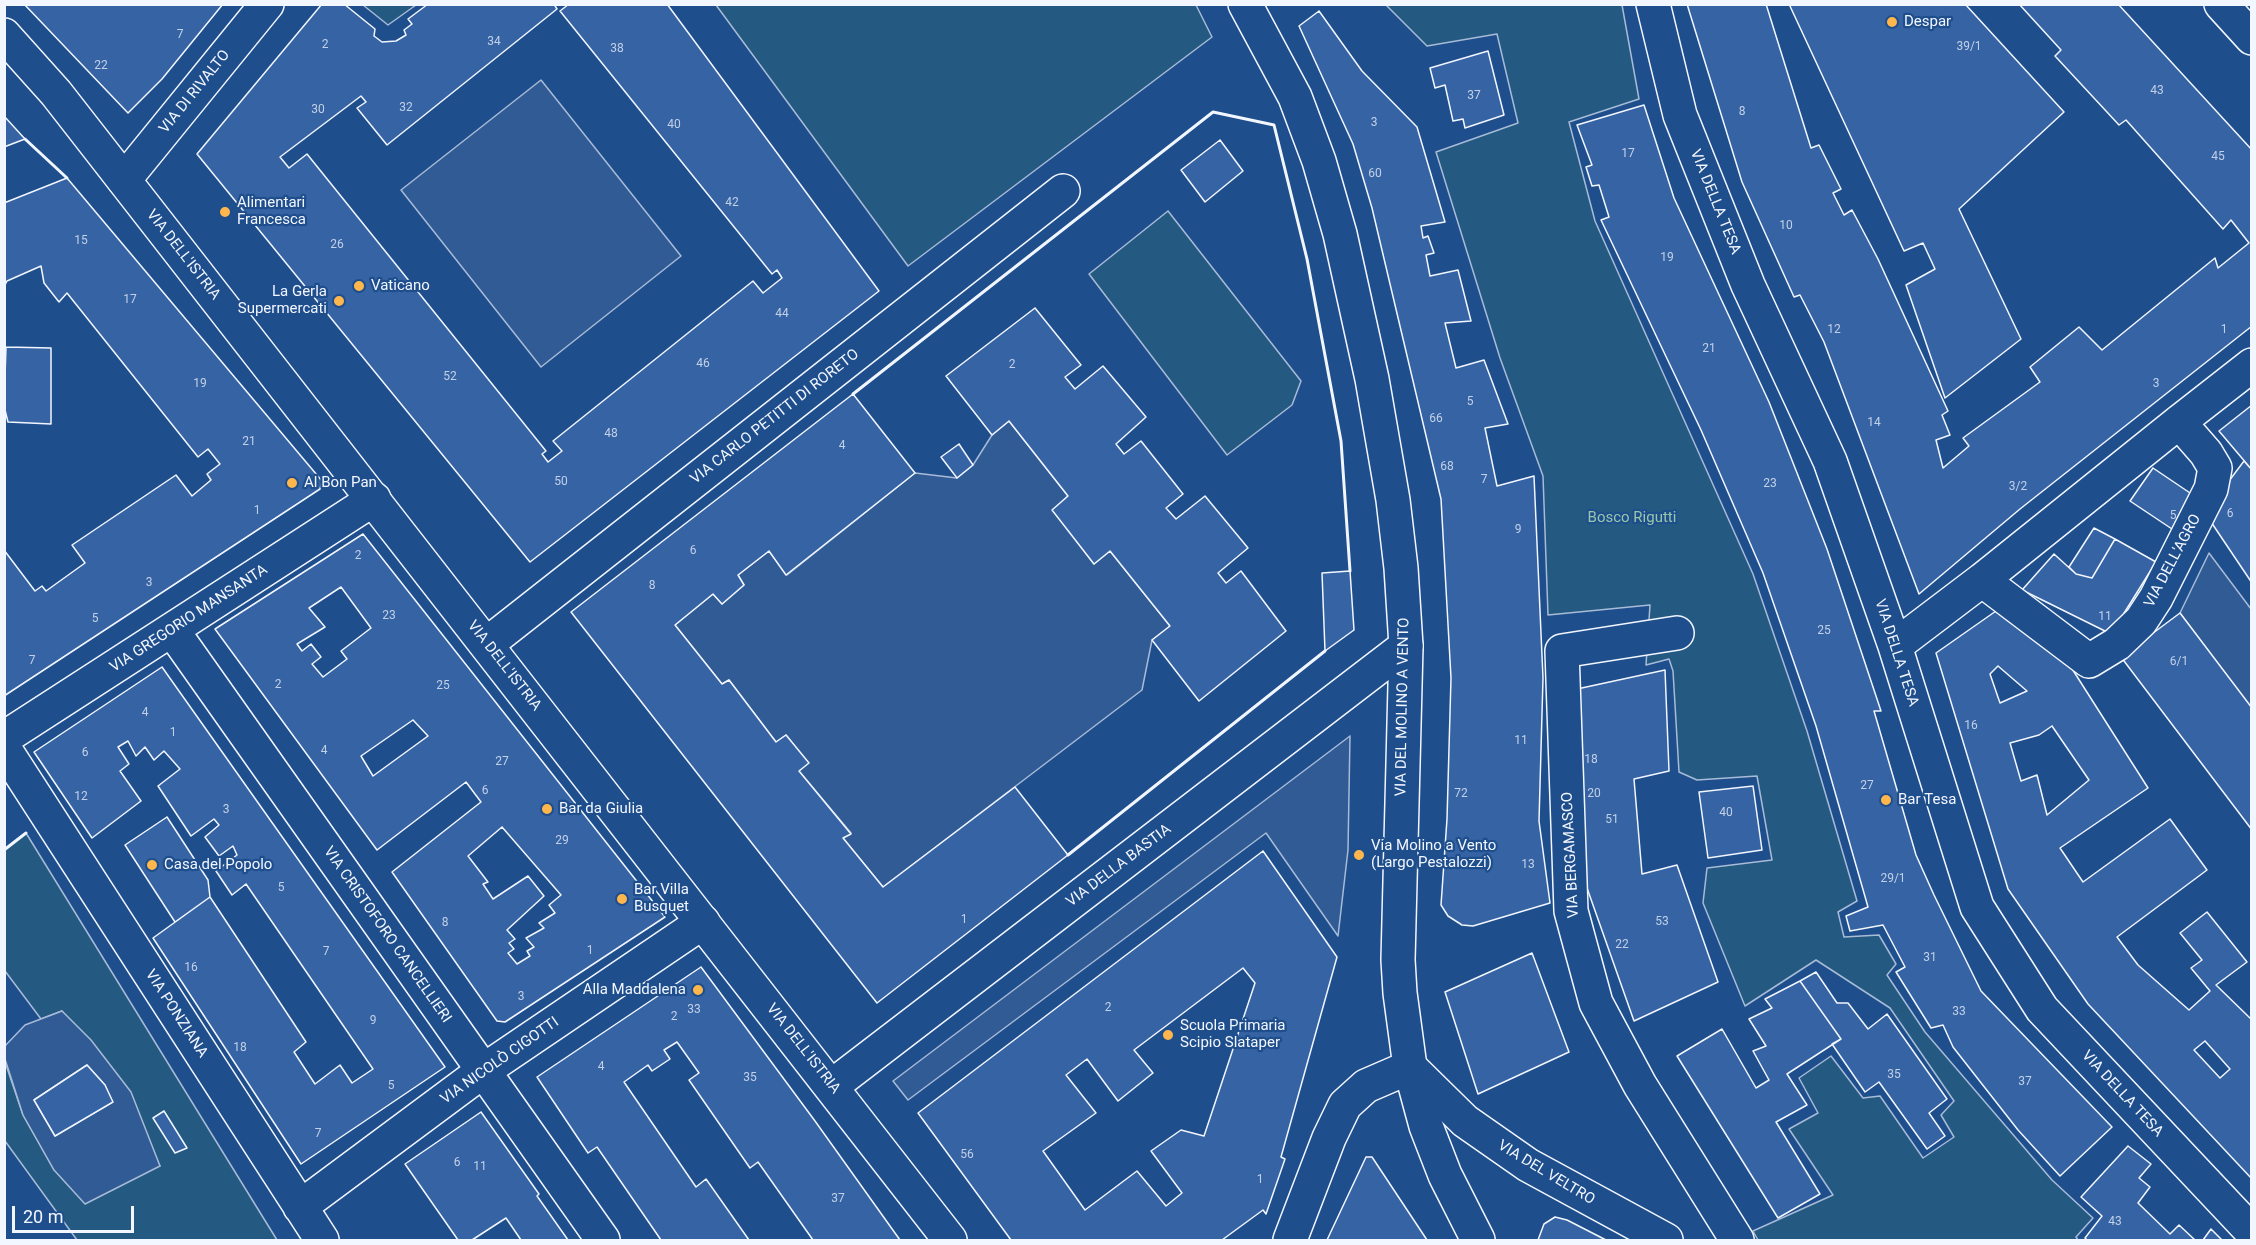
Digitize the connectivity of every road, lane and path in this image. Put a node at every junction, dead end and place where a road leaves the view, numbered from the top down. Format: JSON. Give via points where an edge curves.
{"nodes":[{"id":1,"x":267,"y":4,"type":"edge"},
{"id":2,"x":1245,"y":4,"type":"edge"},
{"id":3,"x":1653,"y":4,"type":"edge"},
{"id":4,"x":2221,"y":4,"type":"edge"},
{"id":5,"x":4,"y":35,"type":"edge"},
{"id":6,"x":2252,"y":38,"type":"edge"},
{"id":7,"x":4,"y":72,"type":"edge"},
{"id":8,"x":57,"y":93,"type":"junction"},
{"id":9,"x":124,"y":180,"type":"junction"},
{"id":10,"x":1063,"y":191,"type":"dead end"},
{"id":11,"x":2252,"y":365,"type":"edge"},
{"id":12,"x":2180,"y":422,"type":"junction"},
{"id":13,"x":374,"y":500,"type":"junction"},
{"id":14,"x":1982,"y":580,"type":"junction"},
{"id":15,"x":172,"y":630,"type":"junction"},
{"id":16,"x":1677,"y":633,"type":"dead end"},
{"id":17,"x":487,"y":644,"type":"junction"},
{"id":18,"x":1406,"y":646,"type":"junction"},
{"id":19,"x":1895,"y":646,"type":"junction"},
{"id":20,"x":4,"y":738,"type":"edge"},
{"id":21,"x":4,"y":748,"type":"edge"},
{"id":22,"x":17,"y":788,"type":"edge"},
{"id":23,"x":704,"y":922,"type":"junction"},
{"id":24,"x":1410,"y":1067,"type":"junction"},
{"id":25,"x":483,"y":1071,"type":"junction"},
{"id":26,"x":832,"y":1086,"type":"junction"},
{"id":27,"x":300,"y":1207,"type":"junction"},
{"id":28,"x":2252,"y":1232,"type":"edge"},
{"id":29,"x":322,"y":1240,"type":"edge"},
{"id":30,"x":603,"y":1240,"type":"edge"},
{"id":31,"x":950,"y":1240,"type":"edge"},
{"id":32,"x":1290,"y":1240,"type":"edge"},
{"id":33,"x":1478,"y":1240,"type":"edge"},
{"id":34,"x":1666,"y":1240,"type":"edge"},
{"id":35,"x":1737,"y":1240,"type":"edge"}],
"edges":[{"from":1,"to":9,"type":"street","name":"VIA DI RIVALTO"},
{"from":2,"to":18,"type":"street","name":"VIA DEL MOLINO A VENTO","via":[[1295,97],[1340,234],[1372,379],[1393,500]]},
{"from":3,"to":19,"type":"street","name":"VIA DELLA TESA","via":[[1680,114],[1748,285],[1830,462]]},
{"from":4,"to":6,"type":"street"},
{"from":5,"to":8,"type":"street","name":"VIA DELL'ISTRIA"},
{"from":7,"to":8,"type":"street"},
{"from":8,"to":9,"type":"street","name":"VIA DELL'ISTRIA"},
{"from":9,"to":13,"type":"street","name":"VIA DELL'ISTRIA"},
{"from":10,"to":17,"type":"street","name":"VIA CARLO PETITTI DI RORETO"},
{"from":11,"to":12,"type":"street"},
{"from":12,"to":14,"type":"street"},
{"from":12,"to":14,"type":"street","name":"VIA DELL'AGRO","via":[[2215,468],[2211,489],[2156,598],[2117,644],[2089,661]]},
{"from":13,"to":15,"type":"street","name":"VIA GREGORIO MANSANTA"},
{"from":13,"to":17,"type":"street","name":"VIA DELL'ISTRIA"},
{"from":14,"to":19,"type":"street"},
{"from":15,"to":20,"type":"street","name":"VIA GREGORIO MANSANTA"},
{"from":15,"to":25,"type":"street","name":"VIA CRISTOFORO CANCELLIERI"},
{"from":16,"to":35,"type":"street","name":"VIA BERGAMASCO","via":[[1562,651],[1570,911],[1596,1003],[1640,1085]]},
{"from":17,"to":23,"type":"street","name":"VIA DELL'ISTRIA"},
{"from":18,"to":24,"type":"street","name":"VIA DEL MOLINO A VENTO","via":[[1398,960]]},
{"from":18,"to":26,"type":"street","name":"VIA DELLA BASTIA"},
{"from":19,"to":28,"type":"street","name":"VIA DELLA TESA","via":[[1977,907],[2042,1009]]},
{"from":21,"to":22,"type":"street","name":"VIA PONZIANA"},
{"from":22,"to":27,"type":"street","name":"VIA PONZIANA"},
{"from":23,"to":25,"type":"street","name":"VIA NICOLÒ CIGOTTI"},
{"from":23,"to":26,"type":"street","name":"VIA DELL'ISTRIA"},
{"from":24,"to":32,"type":"street","via":[[1366,1086],[1345,1105]]},
{"from":24,"to":33,"type":"street","name":"VIA DEL MOLINO A VENTO","via":[[1444,1175]]},
{"from":24,"to":34,"type":"street","name":"VIA DEL VELTRO","via":[[1465,1121],[1528,1165]]},
{"from":25,"to":27,"type":"street","name":"VIA NICOLÒ CIGOTTI"},
{"from":25,"to":30,"type":"street","name":"VIA CRISTOFORO CANCELLIERI"},
{"from":26,"to":31,"type":"street","name":"VIA DELL'ISTRIA"},
{"from":27,"to":29,"type":"street","name":"VIA PONZIANA"}]}
